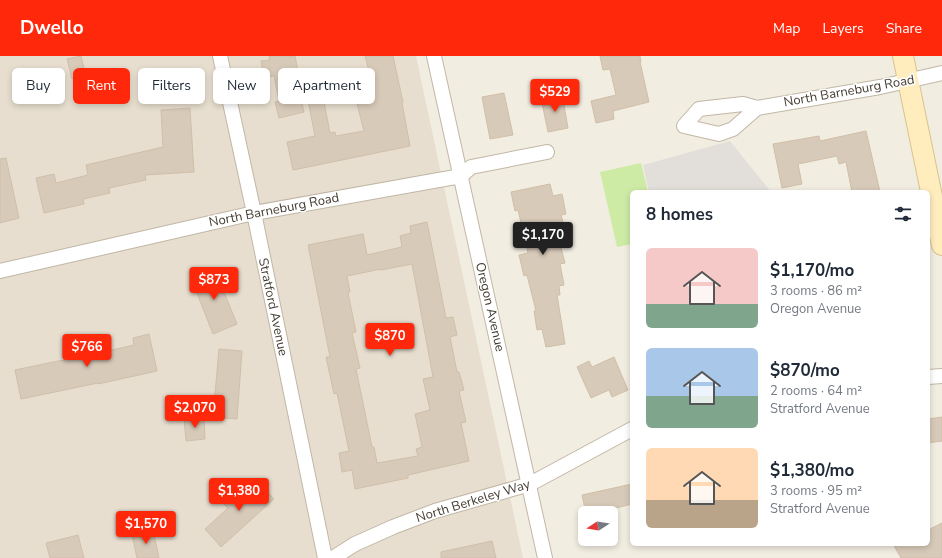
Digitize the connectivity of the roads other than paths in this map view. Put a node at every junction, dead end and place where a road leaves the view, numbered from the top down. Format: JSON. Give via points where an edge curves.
{"nodes":[{"id":1,"x":220,"y":56,"type":"edge"},
{"id":2,"x":434,"y":56,"type":"edge"},
{"id":3,"x":903,"y":56,"type":"edge"},
{"id":4,"x":942,"y":74,"type":"edge"},
{"id":5,"x":908,"y":81,"type":"junction"},
{"id":6,"x":756,"y":108,"type":"dead end"},
{"id":7,"x":547,"y":152,"type":"dead end"},
{"id":8,"x":461,"y":176,"type":"junction"},
{"id":9,"x":254,"y":213,"type":"junction"},
{"id":10,"x":942,"y":245,"type":"edge"},
{"id":11,"x":0,"y":271,"type":"edge"},
{"id":12,"x":942,"y":376,"type":"edge"},
{"id":13,"x":930,"y":377,"type":"edge"},
{"id":14,"x":630,"y":430,"type":"edge"},
{"id":15,"x":530,"y":484,"type":"junction"},
{"id":16,"x":325,"y":558,"type":"edge"},
{"id":17,"x":333,"y":558,"type":"edge"},
{"id":18,"x":545,"y":558,"type":"edge"}],
"edges":[{"from":1,"to":9,"type":"street","name":"Stratford Avenue"},
{"from":2,"to":8,"type":"street","name":"Oregon Avenue"},
{"from":3,"to":5,"type":"street"},
{"from":4,"to":5,"type":"street","name":"North Barneburg Road"},
{"from":5,"to":6,"type":"street","name":"North Barneburg Road"},
{"from":5,"to":10,"type":"street"},
{"from":7,"to":8,"type":"street","name":"North Barneburg Road","via":[[471,167]]},
{"from":8,"to":9,"type":"street","name":"North Barneburg Road"},
{"from":8,"to":15,"type":"street","name":"Oregon Avenue"},
{"from":9,"to":11,"type":"street","name":"North Barneburg Road"},
{"from":9,"to":16,"type":"street","name":"Stratford Avenue"},
{"from":12,"to":13,"type":"street"},
{"from":14,"to":15,"type":"street","name":"North Berkeley Way"},
{"from":15,"to":17,"type":"street","name":"North Berkeley Way","via":[[435,511],[355,544]]},
{"from":15,"to":18,"type":"street","name":"Oregon Avenue"}]}
